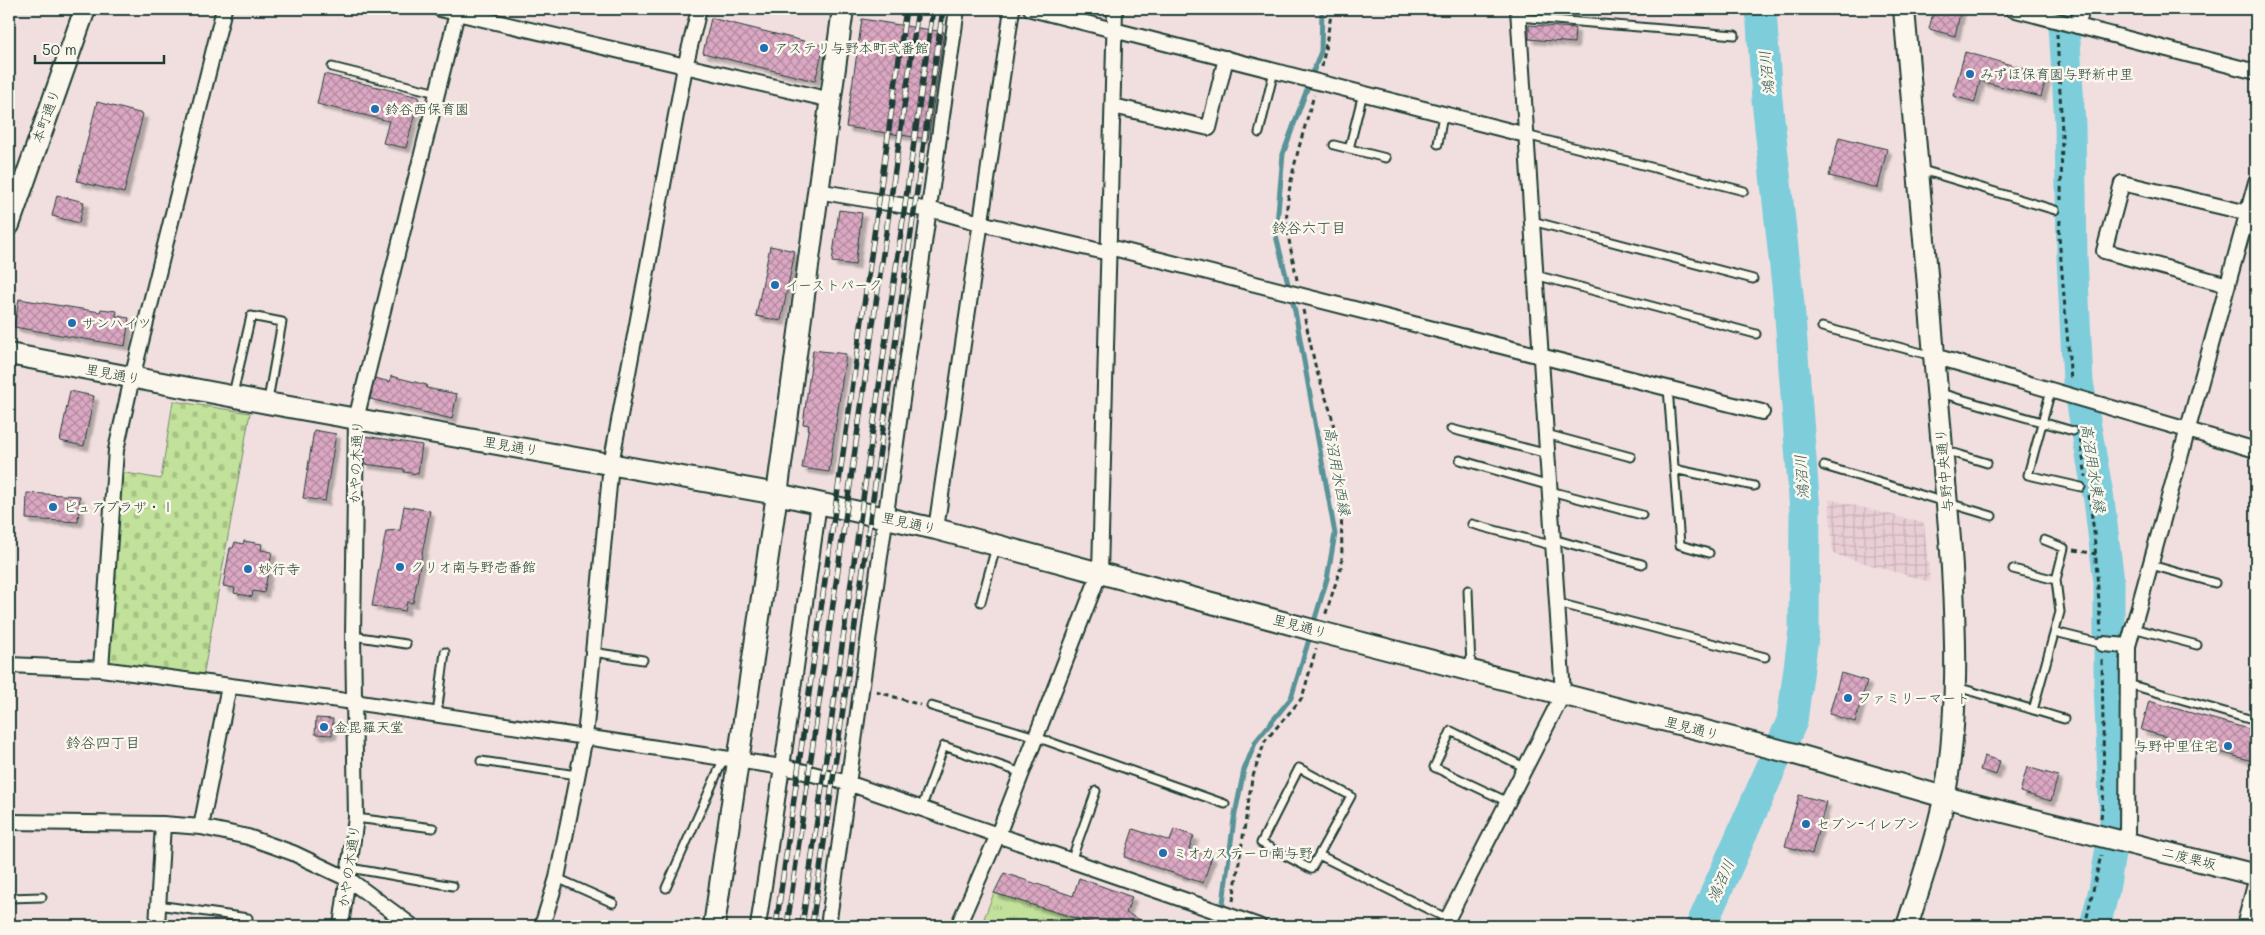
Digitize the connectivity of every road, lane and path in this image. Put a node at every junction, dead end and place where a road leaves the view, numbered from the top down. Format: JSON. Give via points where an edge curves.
{"nodes":[{"id":1,"x":85,"y":9,"type":"edge"},
{"id":2,"x":224,"y":9,"type":"edge"},
{"id":3,"x":440,"y":9,"type":"edge"},
{"id":4,"x":699,"y":9,"type":"edge"},
{"id":5,"x":843,"y":9,"type":"edge"},
{"id":6,"x":957,"y":9,"type":"edge"},
{"id":7,"x":1012,"y":9,"type":"edge"},
{"id":8,"x":1031,"y":9,"type":"edge"},
{"id":9,"x":1115,"y":9,"type":"edge"},
{"id":10,"x":1332,"y":9,"type":"edge"},
{"id":11,"x":1904,"y":9,"type":"edge"},
{"id":12,"x":2012,"y":9,"type":"edge"},
{"id":13,"x":2082,"y":9,"type":"edge"},
{"id":14,"x":457,"y":11,"type":"edge"},
{"id":15,"x":1518,"y":13,"type":"edge"},
{"id":16,"x":2066,"y":23,"type":"junction"},
{"id":17,"x":1115,"y":30,"type":"junction"},
{"id":18,"x":1735,"y":35,"type":"dead end"},
{"id":19,"x":1226,"y":58,"type":"junction"},
{"id":20,"x":332,"y":67,"type":"dead end"},
{"id":21,"x":685,"y":67,"type":"junction"},
{"id":22,"x":1274,"y":71,"type":"junction"},
{"id":23,"x":2256,"y":72,"type":"edge"},
{"id":24,"x":1312,"y":80,"type":"junction"},
{"id":25,"x":437,"y":93,"type":"junction"},
{"id":26,"x":1363,"y":93,"type":"junction"},
{"id":27,"x":831,"y":100,"type":"junction"},
{"id":28,"x":1113,"y":106,"type":"junction"},
{"id":29,"x":1443,"y":114,"type":"junction"},
{"id":30,"x":1259,"y":134,"type":"dead end"},
{"id":31,"x":1526,"y":135,"type":"junction"},
{"id":32,"x":1438,"y":144,"type":"dead end"},
{"id":33,"x":1334,"y":145,"type":"dead end"},
{"id":34,"x":1349,"y":149,"type":"junction"},
{"id":35,"x":1386,"y":158,"type":"dead end"},
{"id":36,"x":1917,"y":169,"type":"junction"},
{"id":37,"x":2256,"y":182,"type":"edge"},
{"id":38,"x":1744,"y":190,"type":"dead end"},
{"id":39,"x":817,"y":191,"type":"junction"},
{"id":40,"x":2060,"y":202,"type":"dead end"},
{"id":41,"x":929,"y":210,"type":"junction"},
{"id":42,"x":2058,"y":211,"type":"joint"},
{"id":43,"x":2248,"y":213,"type":"junction"},
{"id":44,"x":1532,"y":222,"type":"junction"},
{"id":45,"x":980,"y":223,"type":"junction"},
{"id":46,"x":9,"y":224,"type":"edge"},
{"id":47,"x":1109,"y":250,"type":"junction"},
{"id":48,"x":1535,"y":275,"type":"junction"},
{"id":49,"x":1753,"y":279,"type":"dead end"},
{"id":50,"x":2228,"y":285,"type":"junction"},
{"id":51,"x":1300,"y":295,"type":"junction"},
{"id":52,"x":1822,"y":327,"type":"dead end"},
{"id":53,"x":1756,"y":334,"type":"dead end"},
{"id":54,"x":9,"y":354,"type":"edge"},
{"id":55,"x":1541,"y":356,"type":"junction"},
{"id":56,"x":1934,"y":356,"type":"junction"},
{"id":57,"x":132,"y":378,"type":"junction"},
{"id":58,"x":1668,"y":388,"type":"junction"},
{"id":59,"x":2051,"y":390,"type":"junction"},
{"id":60,"x":1937,"y":392,"type":"junction"},
{"id":61,"x":2073,"y":396,"type":"junction"},
{"id":62,"x":233,"y":397,"type":"junction"},
{"id":63,"x":267,"y":403,"type":"junction"},
{"id":64,"x":1762,"y":412,"type":"dead end"},
{"id":65,"x":356,"y":419,"type":"junction"},
{"id":66,"x":2042,"y":423,"type":"junction"},
{"id":67,"x":1450,"y":429,"type":"dead end"},
{"id":68,"x":2188,"y":431,"type":"junction"},
{"id":69,"x":2076,"y":432,"type":"joint"},
{"id":70,"x":1546,"y":434,"type":"junction"},
{"id":71,"x":1942,"y":450,"type":"junction"},
{"id":72,"x":2256,"y":450,"type":"edge"},
{"id":73,"x":1548,"y":454,"type":"junction"},
{"id":74,"x":1631,"y":456,"type":"dead end"},
{"id":75,"x":1460,"y":460,"type":"dead end"},
{"id":76,"x":1987,"y":463,"type":"dead end"},
{"id":77,"x":611,"y":464,"type":"junction"},
{"id":78,"x":1824,"y":466,"type":"dead end"},
{"id":79,"x":1674,"y":469,"type":"junction"},
{"id":80,"x":1754,"y":486,"type":"dead end"},
{"id":81,"x":1550,"y":488,"type":"junction"},
{"id":82,"x":2081,"y":488,"type":"joint"},
{"id":83,"x":777,"y":494,"type":"junction"},
{"id":84,"x":1946,"y":501,"type":"junction"},
{"id":85,"x":819,"y":503,"type":"junction"},
{"id":86,"x":1642,"y":515,"type":"dead end"},
{"id":87,"x":1992,"y":516,"type":"dead end"},
{"id":88,"x":885,"y":518,"type":"junction"},
{"id":89,"x":1472,"y":524,"type":"dead end"},
{"id":90,"x":936,"y":529,"type":"junction"},
{"id":91,"x":2044,"y":540,"type":"dead end"},
{"id":92,"x":1554,"y":542,"type":"junction"},
{"id":93,"x":996,"y":544,"type":"junction"},
{"id":94,"x":2064,"y":548,"type":"junction"},
{"id":95,"x":1709,"y":554,"type":"dead end"},
{"id":96,"x":2096,"y":554,"type":"dead end"},
{"id":97,"x":1642,"y":564,"type":"dead end"},
{"id":98,"x":2151,"y":565,"type":"junction"},
{"id":99,"x":2013,"y":569,"type":"dead end"},
{"id":100,"x":1100,"y":572,"type":"junction"},
{"id":101,"x":2056,"y":580,"type":"junction"},
{"id":102,"x":2215,"y":583,"type":"dead end"},
{"id":103,"x":1468,"y":590,"type":"dead end"},
{"id":104,"x":981,"y":602,"type":"dead end"},
{"id":105,"x":1558,"y":603,"type":"junction"},
{"id":106,"x":2134,"y":628,"type":"junction"},
{"id":107,"x":1314,"y":630,"type":"junction"},
{"id":108,"x":2055,"y":632,"type":"junction"},
{"id":109,"x":353,"y":636,"type":"junction"},
{"id":110,"x":406,"y":644,"type":"dead end"},
{"id":111,"x":2116,"y":645,"type":"junction"},
{"id":112,"x":2197,"y":645,"type":"dead end"},
{"id":113,"x":445,"y":652,"type":"dead end"},
{"id":114,"x":592,"y":652,"type":"junction"},
{"id":115,"x":1765,"y":657,"type":"dead end"},
{"id":116,"x":644,"y":660,"type":"dead end"},
{"id":117,"x":9,"y":664,"type":"edge"},
{"id":118,"x":101,"y":669,"type":"junction"},
{"id":119,"x":1471,"y":671,"type":"junction"},
{"id":120,"x":2128,"y":684,"type":"junction"},
{"id":121,"x":229,"y":686,"type":"junction"},
{"id":122,"x":862,"y":686,"type":"junction"},
{"id":123,"x":1956,"y":687,"type":"junction"},
{"id":124,"x":1563,"y":694,"type":"junction"},
{"id":125,"x":354,"y":702,"type":"junction"},
{"id":126,"x":931,"y":706,"type":"joint"},
{"id":127,"x":2033,"y":710,"type":"junction"},
{"id":128,"x":437,"y":714,"type":"junction"},
{"id":129,"x":2064,"y":719,"type":"dead end"},
{"id":130,"x":2256,"y":721,"type":"edge"},
{"id":131,"x":585,"y":737,"type":"junction"},
{"id":132,"x":1036,"y":737,"type":"junction"},
{"id":133,"x":731,"y":759,"type":"junction"},
{"id":134,"x":481,"y":761,"type":"dead end"},
{"id":135,"x":782,"y":767,"type":"junction"},
{"id":136,"x":1526,"y":768,"type":"junction"},
{"id":137,"x":1022,"y":773,"type":"junction"},
{"id":138,"x":577,"y":775,"type":"junction"},
{"id":139,"x":848,"y":783,"type":"junction"},
{"id":140,"x":1096,"y":791,"type":"dead end"},
{"id":141,"x":1944,"y":797,"type":"junction"},
{"id":142,"x":1508,"y":802,"type":"junction"},
{"id":143,"x":1225,"y":804,"type":"dead end"},
{"id":144,"x":921,"y":809,"type":"junction"},
{"id":145,"x":356,"y":818,"type":"junction"},
{"id":146,"x":9,"y":822,"type":"edge"},
{"id":147,"x":163,"y":824,"type":"junction"},
{"id":148,"x":201,"y":827,"type":"junction"},
{"id":149,"x":433,"y":828,"type":"dead end"},
{"id":150,"x":997,"y":837,"type":"junction"},
{"id":151,"x":2113,"y":839,"type":"junction"},
{"id":152,"x":1320,"y":855,"type":"junction"},
{"id":153,"x":1070,"y":862,"type":"junction"},
{"id":154,"x":349,"y":873,"type":"junction"},
{"id":155,"x":2256,"y":875,"type":"edge"},
{"id":156,"x":557,"y":878,"type":"junction"},
{"id":157,"x":2256,"y":881,"type":"edge"},
{"id":158,"x":453,"y":886,"type":"dead end"},
{"id":159,"x":666,"y":888,"type":"dead end"},
{"id":160,"x":42,"y":897,"type":"dead end"},
{"id":161,"x":9,"y":898,"type":"edge"},
{"id":162,"x":613,"y":903,"type":"dead end"},
{"id":163,"x":158,"y":905,"type":"junction"},
{"id":164,"x":1226,"y":915,"type":"junction"},
{"id":165,"x":248,"y":918,"type":"dead end"},
{"id":166,"x":1446,"y":923,"type":"edge"},
{"id":167,"x":157,"y":926,"type":"edge"},
{"id":168,"x":341,"y":926,"type":"edge"},
{"id":169,"x":412,"y":926,"type":"edge"},
{"id":170,"x":542,"y":926,"type":"edge"},
{"id":171,"x":714,"y":926,"type":"edge"},
{"id":172,"x":758,"y":926,"type":"edge"},
{"id":173,"x":828,"y":926,"type":"edge"},
{"id":174,"x":958,"y":926,"type":"edge"},
{"id":175,"x":1259,"y":926,"type":"edge"},
{"id":176,"x":1907,"y":926,"type":"edge"},
{"id":177,"x":2084,"y":926,"type":"edge"},
{"id":178,"x":2244,"y":926,"type":"edge"}],
"edges":[{"from":1,"to":46,"type":"street","name":"本町通り"},
{"from":2,"to":57,"type":"street"},
{"from":3,"to":14,"type":"street"},
{"from":4,"to":21,"type":"street"},
{"from":5,"to":27,"type":"street"},
{"from":6,"to":41,"type":"street"},
{"from":7,"to":45,"type":"street"},
{"from":8,"to":17,"type":"street"},
{"from":9,"to":17,"type":"street"},
{"from":10,"to":24,"type":"path"},
{"from":11,"to":36,"type":"street","name":"与野中央通り"},
{"from":12,"to":16,"type":"street"},
{"from":13,"to":16,"type":"street"},
{"from":14,"to":21,"type":"street"},
{"from":14,"to":25,"type":"street","name":"かやの木通り"},
{"from":15,"to":18,"type":"lane"},
{"from":15,"to":31,"type":"street"},
{"from":16,"to":23,"type":"street"},
{"from":16,"to":40,"type":"path"},
{"from":17,"to":19,"type":"street"},
{"from":17,"to":28,"type":"street"},
{"from":19,"to":22,"type":"street"},
{"from":19,"to":28,"type":"street","via":[[1209,128]]},
{"from":20,"to":25,"type":"lane"},
{"from":21,"to":27,"type":"street"},
{"from":21,"to":77,"type":"street"},
{"from":22,"to":24,"type":"street"},
{"from":22,"to":30,"type":"lane"},
{"from":24,"to":26,"type":"street"},
{"from":24,"to":51,"type":"path","via":[[1287,208],[1288,235]]},
{"from":25,"to":65,"type":"street","name":"かやの木通り"},
{"from":26,"to":29,"type":"street"},
{"from":26,"to":34,"type":"lane"},
{"from":27,"to":39,"type":"street"},
{"from":28,"to":47,"type":"street"},
{"from":29,"to":31,"type":"street"},
{"from":29,"to":32,"type":"lane"},
{"from":31,"to":38,"type":"lane"},
{"from":31,"to":44,"type":"street"},
{"from":33,"to":34,"type":"lane"},
{"from":34,"to":35,"type":"lane"},
{"from":36,"to":42,"type":"lane"},
{"from":36,"to":56,"type":"street","name":"与野中央通り"},
{"from":37,"to":43,"type":"street"},
{"from":39,"to":41,"type":"street"},
{"from":39,"to":83,"type":"street"},
{"from":41,"to":45,"type":"street"},
{"from":41,"to":88,"type":"street"},
{"from":42,"to":61,"type":"path"},
{"from":43,"to":50,"type":"street"},
{"from":43,"to":50,"type":"street","via":[[2122,182],[2104,251]]},
{"from":44,"to":48,"type":"street"},
{"from":44,"to":49,"type":"lane"},
{"from":45,"to":47,"type":"street"},
{"from":45,"to":90,"type":"street"},
{"from":47,"to":51,"type":"street"},
{"from":47,"to":100,"type":"street"},
{"from":48,"to":53,"type":"lane"},
{"from":48,"to":55,"type":"street"},
{"from":50,"to":68,"type":"street"},
{"from":51,"to":55,"type":"street"},
{"from":51,"to":107,"type":"path","via":[[1316,369],[1336,438],[1341,480],[1342,564]]},
{"from":52,"to":56,"type":"lane"},
{"from":54,"to":57,"type":"street","name":"里見通り"},
{"from":55,"to":58,"type":"street"},
{"from":55,"to":70,"type":"street"},
{"from":56,"to":59,"type":"street"},
{"from":56,"to":60,"type":"street","name":"与野中央通り"},
{"from":57,"to":62,"type":"street","name":"里見通り"},
{"from":57,"to":118,"type":"street","via":[[116,450]]},
{"from":58,"to":64,"type":"street"},
{"from":58,"to":79,"type":"lane"},
{"from":59,"to":61,"type":"street"},
{"from":59,"to":66,"type":"lane"},
{"from":60,"to":66,"type":"lane"},
{"from":60,"to":71,"type":"street","name":"与野中央通り"},
{"from":61,"to":68,"type":"street"},
{"from":62,"to":63,"type":"street","name":"里見通り"},
{"from":62,"to":63,"type":"lane","via":[[251,316],[282,322]]},
{"from":63,"to":65,"type":"street","name":"里見通り"},
{"from":65,"to":77,"type":"street","name":"里見通り"},
{"from":65,"to":109,"type":"street","name":"かやの木通り"},
{"from":66,"to":69,"type":"lane"},
{"from":66,"to":82,"type":"lane","via":[[2028,475]]},
{"from":67,"to":73,"type":"lane"},
{"from":68,"to":72,"type":"street"},
{"from":68,"to":98,"type":"street"},
{"from":69,"to":82,"type":"path","via":[[2088,490]]},
{"from":70,"to":73,"type":"street"},
{"from":70,"to":74,"type":"lane"},
{"from":71,"to":76,"type":"lane"},
{"from":71,"to":84,"type":"street","name":"与野中央通り"},
{"from":73,"to":81,"type":"street"},
{"from":75,"to":81,"type":"lane"},
{"from":77,"to":83,"type":"street","name":"里見通り"},
{"from":77,"to":114,"type":"street"},
{"from":78,"to":84,"type":"lane"},
{"from":79,"to":80,"type":"lane"},
{"from":79,"to":95,"type":"lane","via":[[1680,545]]},
{"from":81,"to":86,"type":"lane"},
{"from":81,"to":92,"type":"street"},
{"from":83,"to":85,"type":"street","name":"里見通り"},
{"from":83,"to":133,"type":"street"},
{"from":84,"to":87,"type":"lane"},
{"from":84,"to":123,"type":"street","name":"与野中央通り","via":[[1956,624]]},
{"from":85,"to":88,"type":"street","name":"里見通り"},
{"from":85,"to":135,"type":"street"},
{"from":88,"to":90,"type":"street","name":"里見通り"},
{"from":88,"to":122,"type":"street"},
{"from":89,"to":92,"type":"lane"},
{"from":90,"to":93,"type":"street","name":"里見通り"},
{"from":91,"to":94,"type":"lane"},
{"from":92,"to":97,"type":"lane"},
{"from":92,"to":105,"type":"street"},
{"from":93,"to":100,"type":"street","name":"里見通り"},
{"from":93,"to":104,"type":"lane"},
{"from":94,"to":96,"type":"path"},
{"from":94,"to":101,"type":"lane"},
{"from":98,"to":102,"type":"lane"},
{"from":98,"to":106,"type":"street"},
{"from":99,"to":101,"type":"lane"},
{"from":100,"to":107,"type":"street","name":"里見通り"},
{"from":100,"to":132,"type":"street"},
{"from":101,"to":108,"type":"lane","via":[[2060,612]]},
{"from":103,"to":119,"type":"lane"},
{"from":105,"to":115,"type":"lane"},
{"from":105,"to":124,"type":"street"},
{"from":106,"to":111,"type":"street"},
{"from":106,"to":112,"type":"lane"},
{"from":107,"to":119,"type":"street","name":"里見通り"},
{"from":107,"to":164,"type":"path","via":[[1302,698],[1265,741],[1252,779]]},
{"from":108,"to":111,"type":"lane"},
{"from":108,"to":127,"type":"lane"},
{"from":109,"to":110,"type":"lane"},
{"from":109,"to":125,"type":"street","name":"かやの木通り"},
{"from":111,"to":120,"type":"street"},
{"from":113,"to":128,"type":"lane"},
{"from":114,"to":116,"type":"lane"},
{"from":114,"to":131,"type":"street"},
{"from":117,"to":118,"type":"street"},
{"from":118,"to":121,"type":"street"},
{"from":119,"to":124,"type":"street","name":"里見通り"},
{"from":120,"to":130,"type":"lane"},
{"from":120,"to":151,"type":"street"},
{"from":121,"to":125,"type":"street"},
{"from":121,"to":148,"type":"street"},
{"from":122,"to":126,"type":"path"},
{"from":122,"to":139,"type":"street"},
{"from":123,"to":127,"type":"lane"},
{"from":123,"to":141,"type":"street","name":"与野中央通り"},
{"from":124,"to":136,"type":"street"},
{"from":124,"to":141,"type":"street","name":"里見通り","via":[[1795,754]]},
{"from":125,"to":128,"type":"street"},
{"from":125,"to":145,"type":"street","name":"かやの木通り"},
{"from":126,"to":132,"type":"lane"},
{"from":127,"to":129,"type":"lane"},
{"from":128,"to":131,"type":"street"},
{"from":131,"to":133,"type":"street"},
{"from":131,"to":138,"type":"street"},
{"from":132,"to":137,"type":"street"},
{"from":132,"to":143,"type":"lane"},
{"from":133,"to":135,"type":"street"},
{"from":133,"to":159,"type":"lane"},
{"from":133,"to":171,"type":"street"},
{"from":134,"to":138,"type":"lane"},
{"from":135,"to":139,"type":"street"},
{"from":135,"to":172,"type":"street"},
{"from":136,"to":142,"type":"street"},
{"from":136,"to":142,"type":"lane","via":[[1451,731],[1434,767]]},
{"from":137,"to":144,"type":"lane","via":[[944,746]]},
{"from":137,"to":150,"type":"street"},
{"from":138,"to":156,"type":"street"},
{"from":139,"to":144,"type":"street"},
{"from":139,"to":173,"type":"street"},
{"from":140,"to":153,"type":"lane"},
{"from":141,"to":151,"type":"street"},
{"from":141,"to":176,"type":"street","name":"与野中央通り"},
{"from":142,"to":166,"type":"street"},
{"from":144,"to":150,"type":"street"},
{"from":145,"to":149,"type":"lane"},
{"from":145,"to":154,"type":"street","name":"かやの木通り"},
{"from":146,"to":147,"type":"street"},
{"from":147,"to":148,"type":"street"},
{"from":147,"to":163,"type":"street"},
{"from":148,"to":154,"type":"street","via":[[248,837]]},
{"from":150,"to":153,"type":"street"},
{"from":150,"to":174,"type":"street"},
{"from":151,"to":155,"type":"street","name":"二度栗坂"},
{"from":151,"to":177,"type":"path","via":[[2100,859]]},
{"from":152,"to":152,"type":"lane","via":[[1311,869],[1261,843],[1299,768],[1351,796]]},
{"from":152,"to":166,"type":"lane"},
{"from":153,"to":164,"type":"street"},
{"from":154,"to":158,"type":"lane"},
{"from":154,"to":168,"type":"street","name":"かやの木通り"},
{"from":154,"to":169,"type":"street"},
{"from":156,"to":162,"type":"lane"},
{"from":156,"to":170,"type":"street"},
{"from":157,"to":178,"type":"street"},
{"from":160,"to":161,"type":"lane"},
{"from":163,"to":165,"type":"lane"},
{"from":163,"to":167,"type":"street"},
{"from":164,"to":175,"type":"street"}]}
